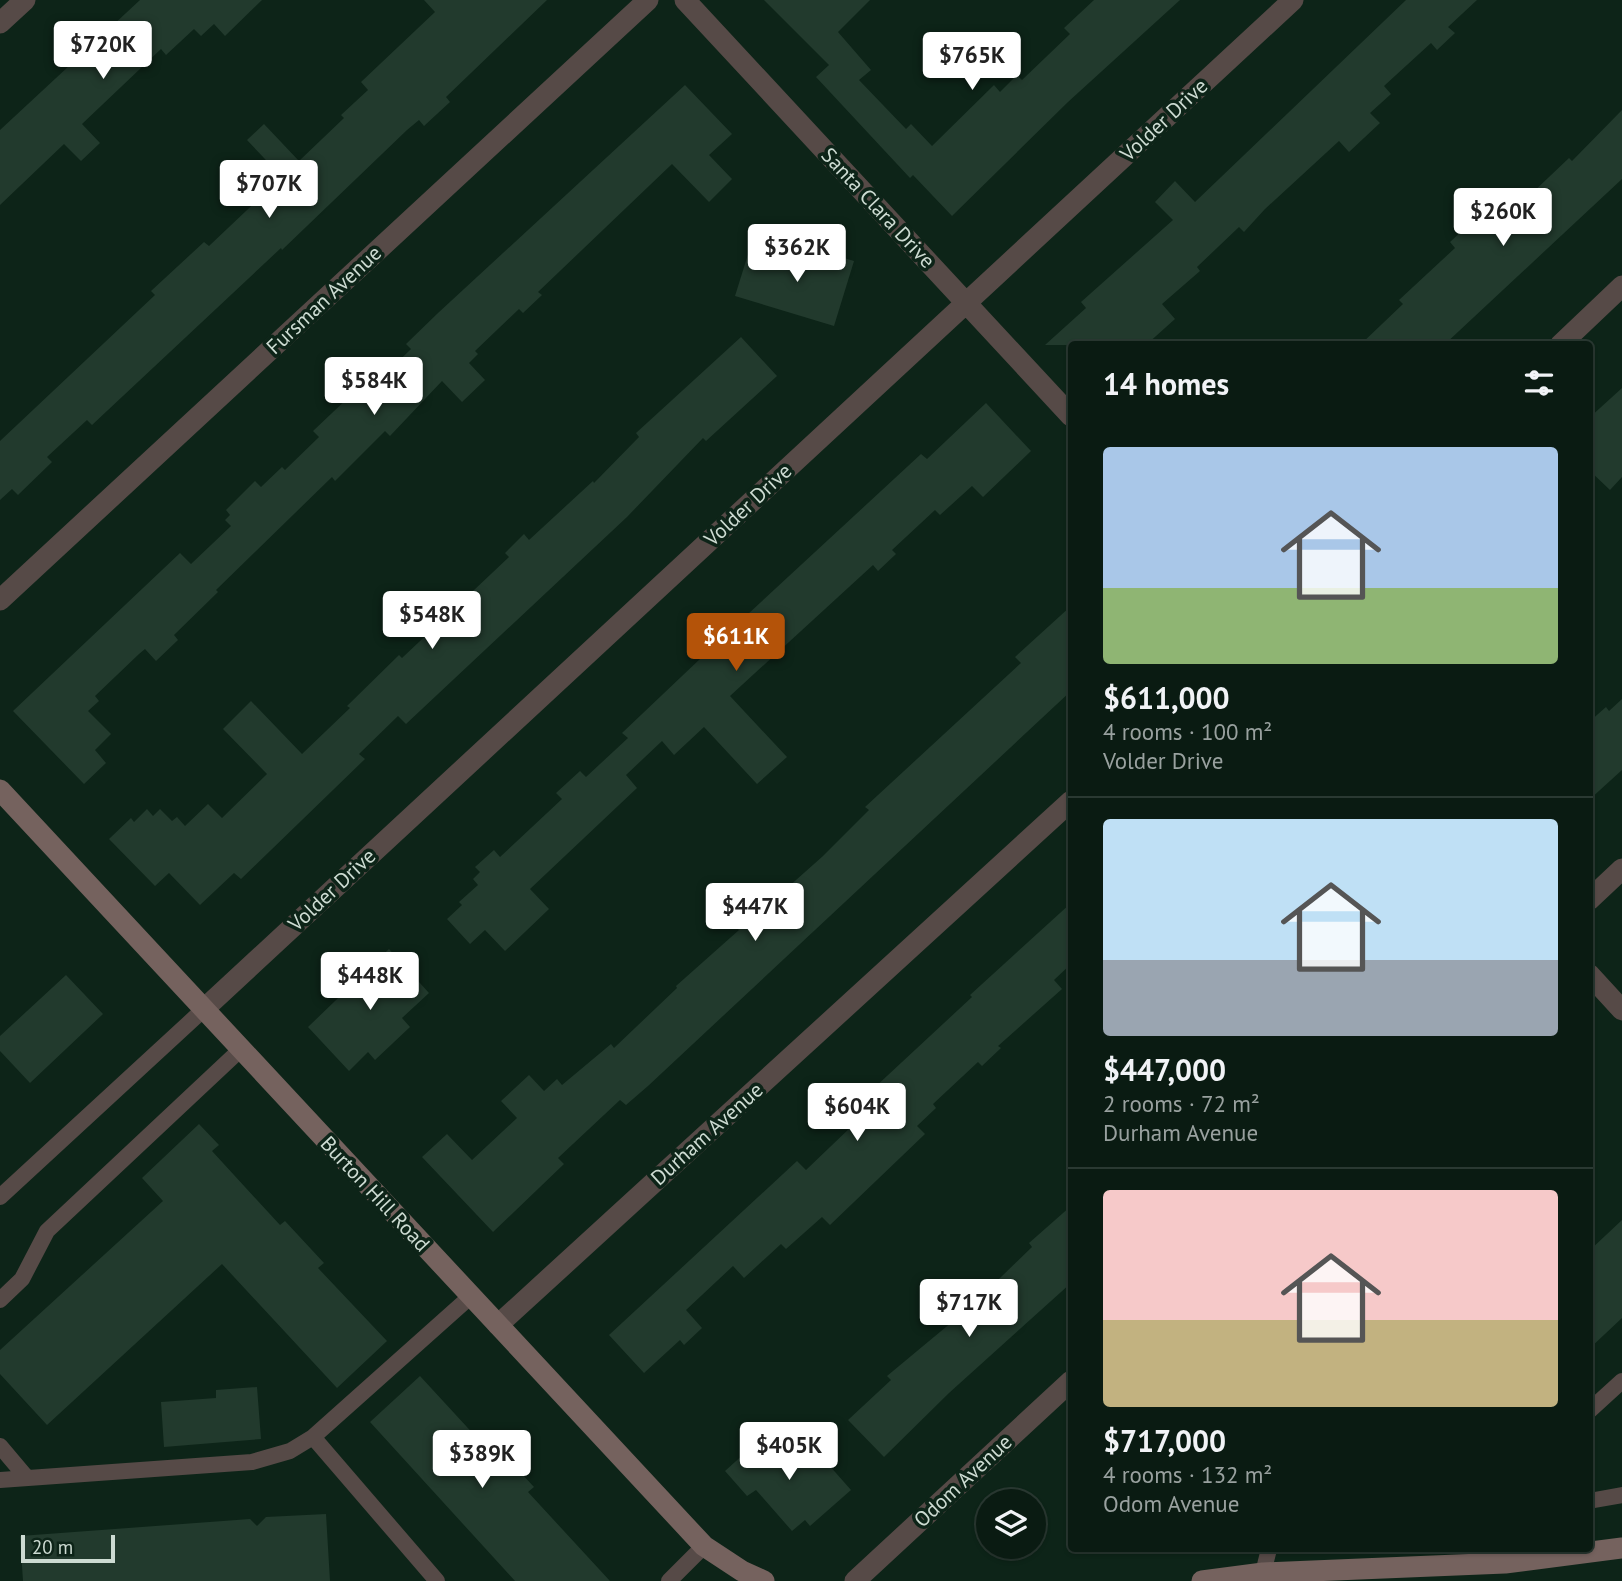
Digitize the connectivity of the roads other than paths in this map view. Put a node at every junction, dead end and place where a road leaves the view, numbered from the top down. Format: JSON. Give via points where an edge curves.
{"nodes":[{"id":1,"x":25,"y":0,"type":"edge"},
{"id":2,"x":648,"y":0,"type":"edge"},
{"id":3,"x":685,"y":0,"type":"edge"},
{"id":4,"x":1293,"y":0,"type":"edge"},
{"id":5,"x":0,"y":23,"type":"edge"},
{"id":6,"x":1622,"y":286,"type":"edge"},
{"id":7,"x":966,"y":303,"type":"junction"},
{"id":8,"x":1564,"y":341,"type":"edge"},
{"id":9,"x":1068,"y":413,"type":"edge"},
{"id":10,"x":0,"y":600,"type":"edge"},
{"id":11,"x":0,"y":790,"type":"edge"},
{"id":12,"x":1068,"y":804,"type":"edge"},
{"id":13,"x":1622,"y":869,"type":"edge"},
{"id":14,"x":1593,"y":896,"type":"edge"},
{"id":15,"x":1593,"y":978,"type":"edge"},
{"id":16,"x":203,"y":1010,"type":"junction"},
{"id":17,"x":1622,"y":1010,"type":"edge"},
{"id":18,"x":240,"y":1050,"type":"junction"},
{"id":19,"x":0,"y":1197,"type":"edge"},
{"id":20,"x":471,"y":1296,"type":"junction"},
{"id":21,"x":0,"y":1300,"type":"edge"},
{"id":22,"x":498,"y":1325,"type":"junction"},
{"id":23,"x":1622,"y":1381,"type":"edge"},
{"id":24,"x":1068,"y":1384,"type":"edge"},
{"id":25,"x":1593,"y":1407,"type":"edge"},
{"id":26,"x":313,"y":1437,"type":"junction"},
{"id":27,"x":0,"y":1446,"type":"edge"},
{"id":28,"x":27,"y":1478,"type":"junction"},
{"id":29,"x":0,"y":1480,"type":"edge"},
{"id":30,"x":1622,"y":1495,"type":"edge"},
{"id":31,"x":1593,"y":1500,"type":"edge"},
{"id":32,"x":704,"y":1546,"type":"junction"},
{"id":33,"x":1622,"y":1548,"type":"edge"},
{"id":34,"x":1268,"y":1552,"type":"edge"},
{"id":35,"x":1591,"y":1552,"type":"edge"},
{"id":36,"x":1593,"y":1552,"type":"edge"},
{"id":37,"x":1433,"y":1557,"type":"edge"},
{"id":38,"x":1263,"y":1573,"type":"junction"},
{"id":39,"x":437,"y":1581,"type":"edge"},
{"id":40,"x":669,"y":1581,"type":"edge"},
{"id":41,"x":764,"y":1581,"type":"edge"},
{"id":42,"x":855,"y":1581,"type":"edge"},
{"id":43,"x":1202,"y":1581,"type":"edge"}],
"edges":[{"from":1,"to":5,"type":"street"},
{"from":2,"to":10,"type":"street","name":"Fursman Avenue"},
{"from":3,"to":7,"type":"street","name":"Santa Clara Drive"},
{"from":4,"to":7,"type":"street","name":"Volder Drive"},
{"from":6,"to":8,"type":"street"},
{"from":7,"to":9,"type":"street","name":"Santa Clara Drive"},
{"from":7,"to":16,"type":"street","name":"Volder Drive"},
{"from":11,"to":16,"type":"street","name":"Burton Hill Road"},
{"from":12,"to":22,"type":"street","name":"Durham Avenue"},
{"from":13,"to":14,"type":"street"},
{"from":15,"to":17,"type":"street"},
{"from":16,"to":18,"type":"street","name":"Burton Hill Road"},
{"from":16,"to":19,"type":"lane"},
{"from":18,"to":20,"type":"street","name":"Burton Hill Road"},
{"from":18,"to":21,"type":"lane","via":[[47,1231],[22,1279]]},
{"from":20,"to":22,"type":"street","name":"Burton Hill Road"},
{"from":20,"to":26,"type":"lane"},
{"from":22,"to":32,"type":"street","name":"Burton Hill Road"},
{"from":23,"to":25,"type":"lane"},
{"from":24,"to":42,"type":"street","name":"Odom Avenue"},
{"from":26,"to":28,"type":"lane","via":[[290,1451],[252,1462]]},
{"from":26,"to":39,"type":"lane"},
{"from":27,"to":28,"type":"lane"},
{"from":28,"to":29,"type":"lane"},
{"from":30,"to":31,"type":"lane"},
{"from":32,"to":40,"type":"lane"},
{"from":32,"to":41,"type":"street","name":"Burton Hill Road"},
{"from":33,"to":36,"type":"street"},
{"from":34,"to":38,"type":"lane"},
{"from":35,"to":37,"type":"street","via":[[1505,1563]]},
{"from":37,"to":38,"type":"street"},
{"from":38,"to":43,"type":"street"}]}
